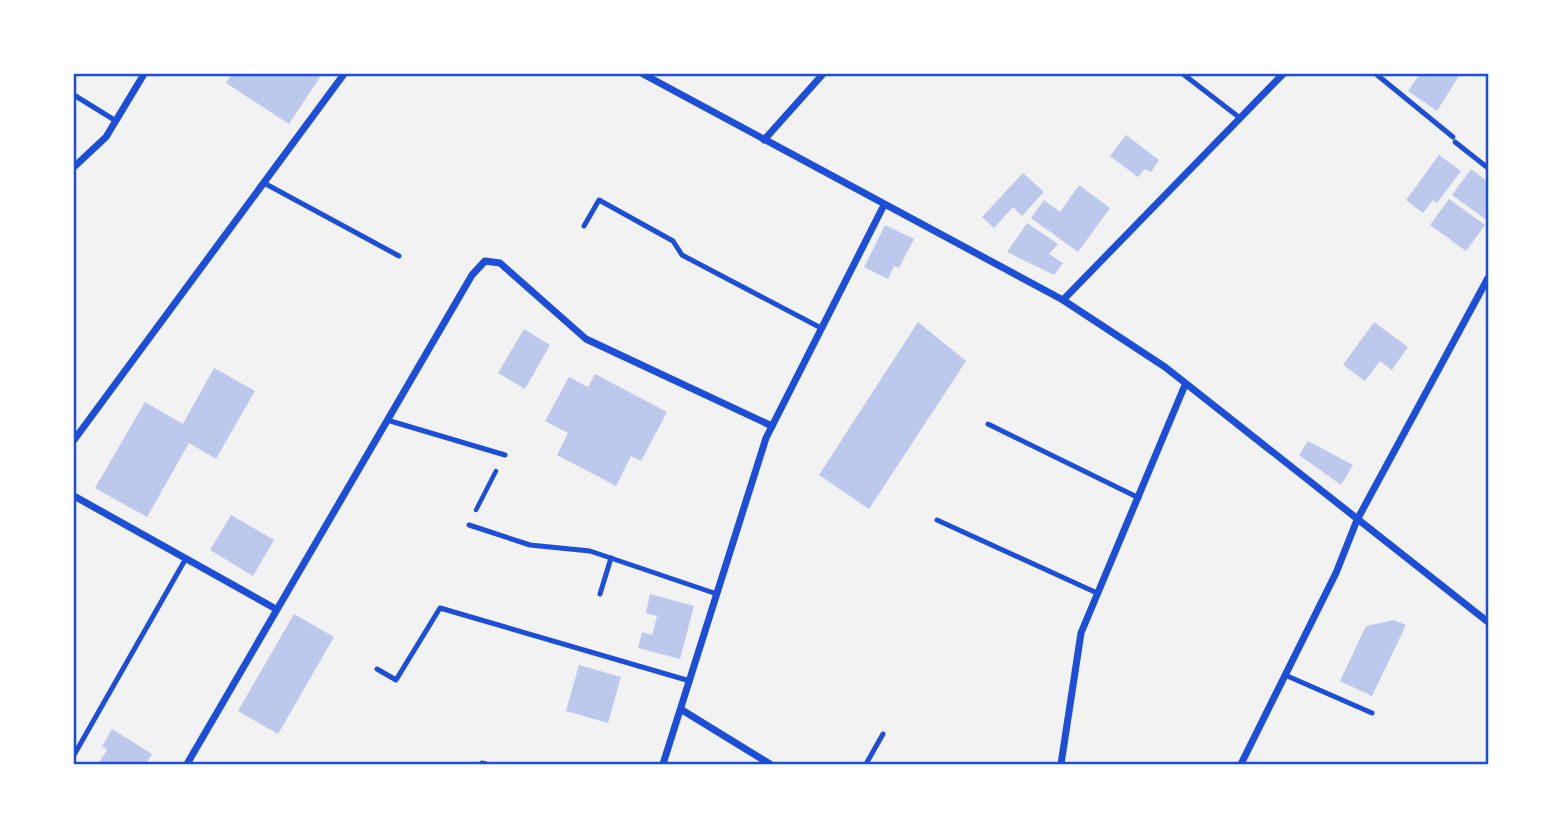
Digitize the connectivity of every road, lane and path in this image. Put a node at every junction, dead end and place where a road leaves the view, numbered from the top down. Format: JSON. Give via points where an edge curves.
{"nodes":[{"id":1,"x":144,"y":74,"type":"edge"},
{"id":2,"x":344,"y":74,"type":"edge"},
{"id":3,"x":643,"y":74,"type":"edge"},
{"id":4,"x":823,"y":74,"type":"edge"},
{"id":5,"x":1184,"y":74,"type":"edge"},
{"id":6,"x":1283,"y":74,"type":"edge"},
{"id":7,"x":1376,"y":74,"type":"edge"},
{"id":8,"x":74,"y":94,"type":"edge"},
{"id":9,"x":1240,"y":118,"type":"junction"},
{"id":10,"x":116,"y":121,"type":"junction"},
{"id":11,"x":764,"y":140,"type":"junction"},
{"id":12,"x":74,"y":167,"type":"edge"},
{"id":13,"x":1489,"y":168,"type":"edge"},
{"id":14,"x":264,"y":183,"type":"junction"},
{"id":15,"x":884,"y":205,"type":"junction"},
{"id":16,"x":584,"y":226,"type":"dead end"},
{"id":17,"x":399,"y":256,"type":"dead end"},
{"id":18,"x":1489,"y":278,"type":"edge"},
{"id":19,"x":1063,"y":300,"type":"junction"},
{"id":20,"x":821,"y":328,"type":"junction"},
{"id":21,"x":1185,"y":384,"type":"junction"},
{"id":22,"x":387,"y":420,"type":"junction"},
{"id":23,"x":988,"y":424,"type":"dead end"},
{"id":24,"x":772,"y":426,"type":"junction"},
{"id":25,"x":74,"y":440,"type":"edge"},
{"id":26,"x":505,"y":455,"type":"joint"},
{"id":27,"x":74,"y":496,"type":"edge"},
{"id":28,"x":1139,"y":498,"type":"junction"},
{"id":29,"x":937,"y":520,"type":"dead end"},
{"id":30,"x":1357,"y":520,"type":"junction"},
{"id":31,"x":469,"y":525,"type":"joint"},
{"id":32,"x":611,"y":558,"type":"junction"},
{"id":33,"x":185,"y":559,"type":"junction"},
{"id":34,"x":1097,"y":593,"type":"junction"},
{"id":35,"x":600,"y":594,"type":"dead end"},
{"id":36,"x":717,"y":594,"type":"junction"},
{"id":37,"x":276,"y":608,"type":"junction"},
{"id":38,"x":1489,"y":622,"type":"edge"},
{"id":39,"x":377,"y":669,"type":"dead end"},
{"id":40,"x":1285,"y":675,"type":"junction"},
{"id":41,"x":690,"y":681,"type":"junction"},
{"id":42,"x":682,"y":710,"type":"junction"},
{"id":43,"x":1372,"y":713,"type":"dead end"},
{"id":44,"x":883,"y":734,"type":"dead end"},
{"id":45,"x":74,"y":755,"type":"edge"},
{"id":46,"x":187,"y":765,"type":"edge"},
{"id":47,"x":663,"y":765,"type":"edge"},
{"id":48,"x":770,"y":765,"type":"edge"},
{"id":49,"x":866,"y":765,"type":"edge"},
{"id":50,"x":1060,"y":765,"type":"edge"},
{"id":51,"x":1241,"y":765,"type":"edge"}],
"edges":[{"from":1,"to":10,"type":"street"},
{"from":2,"to":14,"type":"street"},
{"from":3,"to":11,"type":"street"},
{"from":4,"to":11,"type":"street"},
{"from":5,"to":9,"type":"lane"},
{"from":6,"to":9,"type":"street"},
{"from":7,"to":13,"type":"lane"},
{"from":8,"to":10,"type":"lane"},
{"from":9,"to":19,"type":"street"},
{"from":10,"to":12,"type":"street","via":[[106,138]]},
{"from":11,"to":15,"type":"street"},
{"from":14,"to":17,"type":"lane"},
{"from":14,"to":25,"type":"street"},
{"from":15,"to":19,"type":"street"},
{"from":15,"to":20,"type":"street"},
{"from":16,"to":20,"type":"lane","via":[[599,200],[673,241],[682,255]]},
{"from":18,"to":30,"type":"street"},
{"from":19,"to":21,"type":"street"},
{"from":20,"to":24,"type":"street"},
{"from":21,"to":28,"type":"street"},
{"from":21,"to":30,"type":"street"},
{"from":22,"to":24,"type":"street","via":[[472,275],[485,261],[500,263],[586,339]]},
{"from":22,"to":26,"type":"lane"},
{"from":22,"to":37,"type":"street"},
{"from":23,"to":28,"type":"lane"},
{"from":24,"to":36,"type":"street"},
{"from":26,"to":31,"type":"path"},
{"from":27,"to":33,"type":"street"},
{"from":28,"to":34,"type":"street"},
{"from":29,"to":34,"type":"lane"},
{"from":30,"to":38,"type":"street"},
{"from":30,"to":40,"type":"street"},
{"from":31,"to":32,"type":"lane","via":[[530,545],[590,551]]},
{"from":32,"to":35,"type":"lane"},
{"from":32,"to":36,"type":"lane"},
{"from":33,"to":37,"type":"street"},
{"from":33,"to":45,"type":"lane"},
{"from":34,"to":50,"type":"street","via":[[1081,634]]},
{"from":36,"to":41,"type":"street"},
{"from":37,"to":46,"type":"street"},
{"from":39,"to":41,"type":"lane","via":[[396,680],[440,608]]},
{"from":40,"to":43,"type":"lane"},
{"from":40,"to":51,"type":"street"},
{"from":41,"to":42,"type":"street"},
{"from":42,"to":47,"type":"street"},
{"from":42,"to":48,"type":"street"},
{"from":44,"to":49,"type":"lane"}]}
